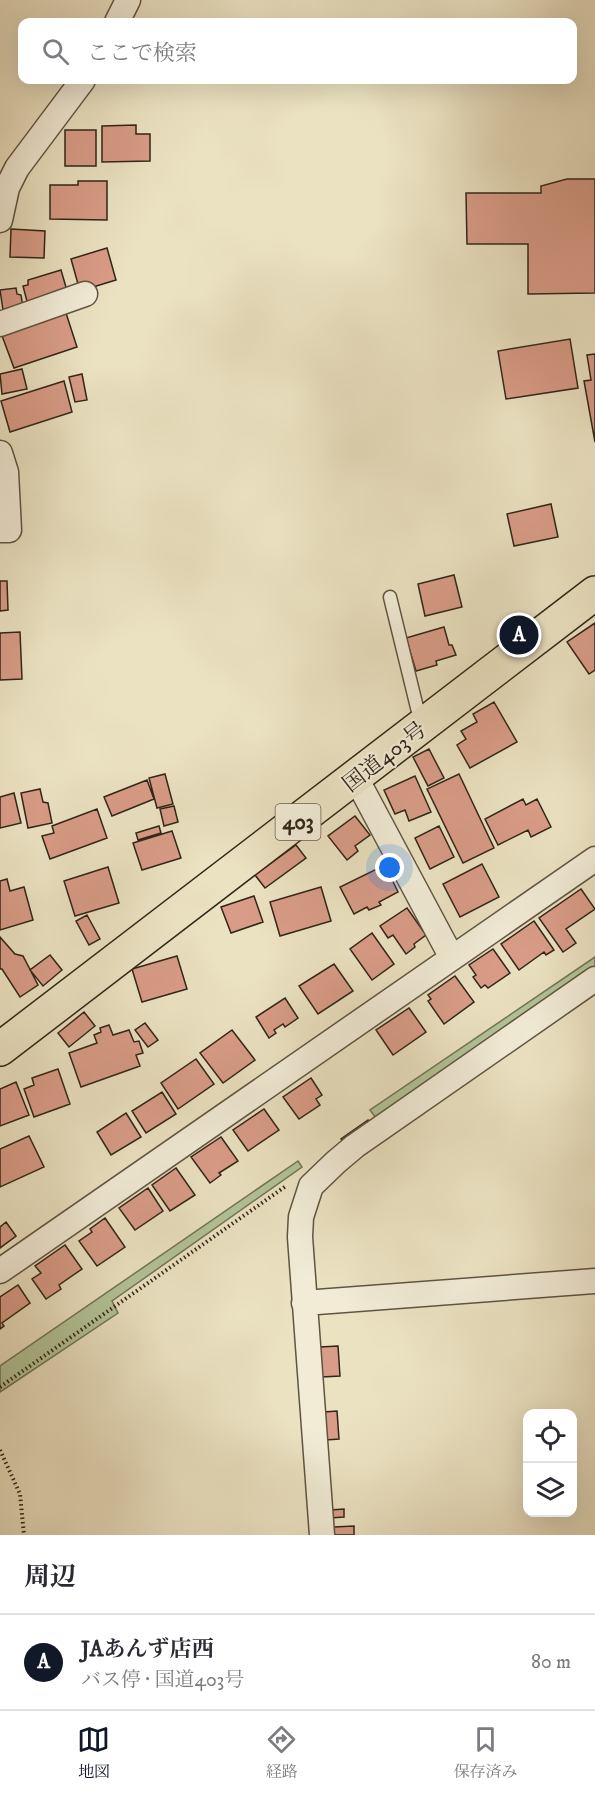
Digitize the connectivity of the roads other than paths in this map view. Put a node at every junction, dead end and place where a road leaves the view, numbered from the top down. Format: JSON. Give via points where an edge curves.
{"nodes":[{"id":1,"x":128,"y":0,"type":"edge"},
{"id":2,"x":119,"y":18,"type":"edge"},
{"id":3,"x":80,"y":84,"type":"edge"},
{"id":4,"x":8,"y":168,"type":"edge"},
{"id":5,"x":0,"y":220,"type":"edge"},
{"id":6,"x":85,"y":294,"type":"dead end"},
{"id":7,"x":0,"y":324,"type":"edge"},
{"id":8,"x":0,"y":453,"type":"edge"},
{"id":9,"x":0,"y":530,"type":"edge"},
{"id":10,"x":595,"y":593,"type":"edge"},
{"id":11,"x":390,"y":597,"type":"dead end"},
{"id":12,"x":422,"y":726,"type":"junction"},
{"id":13,"x":356,"y":778,"type":"junction"},
{"id":14,"x":595,"y":859,"type":"edge"},
{"id":15,"x":452,"y":958,"type":"junction"},
{"id":16,"x":595,"y":979,"type":"edge"},
{"id":17,"x":0,"y":1049,"type":"edge"},
{"id":18,"x":0,"y":1271,"type":"edge"},
{"id":19,"x":595,"y":1281,"type":"edge"},
{"id":20,"x":304,"y":1303,"type":"junction"},
{"id":21,"x":322,"y":1535,"type":"edge"}],
"edges":[{"from":1,"to":2,"type":"street"},
{"from":3,"to":4,"type":"street"},
{"from":4,"to":5,"type":"street"},
{"from":6,"to":7,"type":"street"},
{"from":8,"to":9,"type":"street","via":[[6,472],[9,530]]},
{"from":10,"to":12,"type":"highway","name":"国道403号","number":"403"},
{"from":11,"to":12,"type":"lane"},
{"from":12,"to":13,"type":"highway","name":"国道403号","number":"403"},
{"from":13,"to":15,"type":"street"},
{"from":13,"to":17,"type":"highway","name":"国道403号","number":"403"},
{"from":14,"to":15,"type":"street"},
{"from":15,"to":18,"type":"street"},
{"from":16,"to":20,"type":"street","via":[[355,1146],[311,1186],[300,1237]]},
{"from":19,"to":20,"type":"street"},
{"from":20,"to":21,"type":"street"}]}
